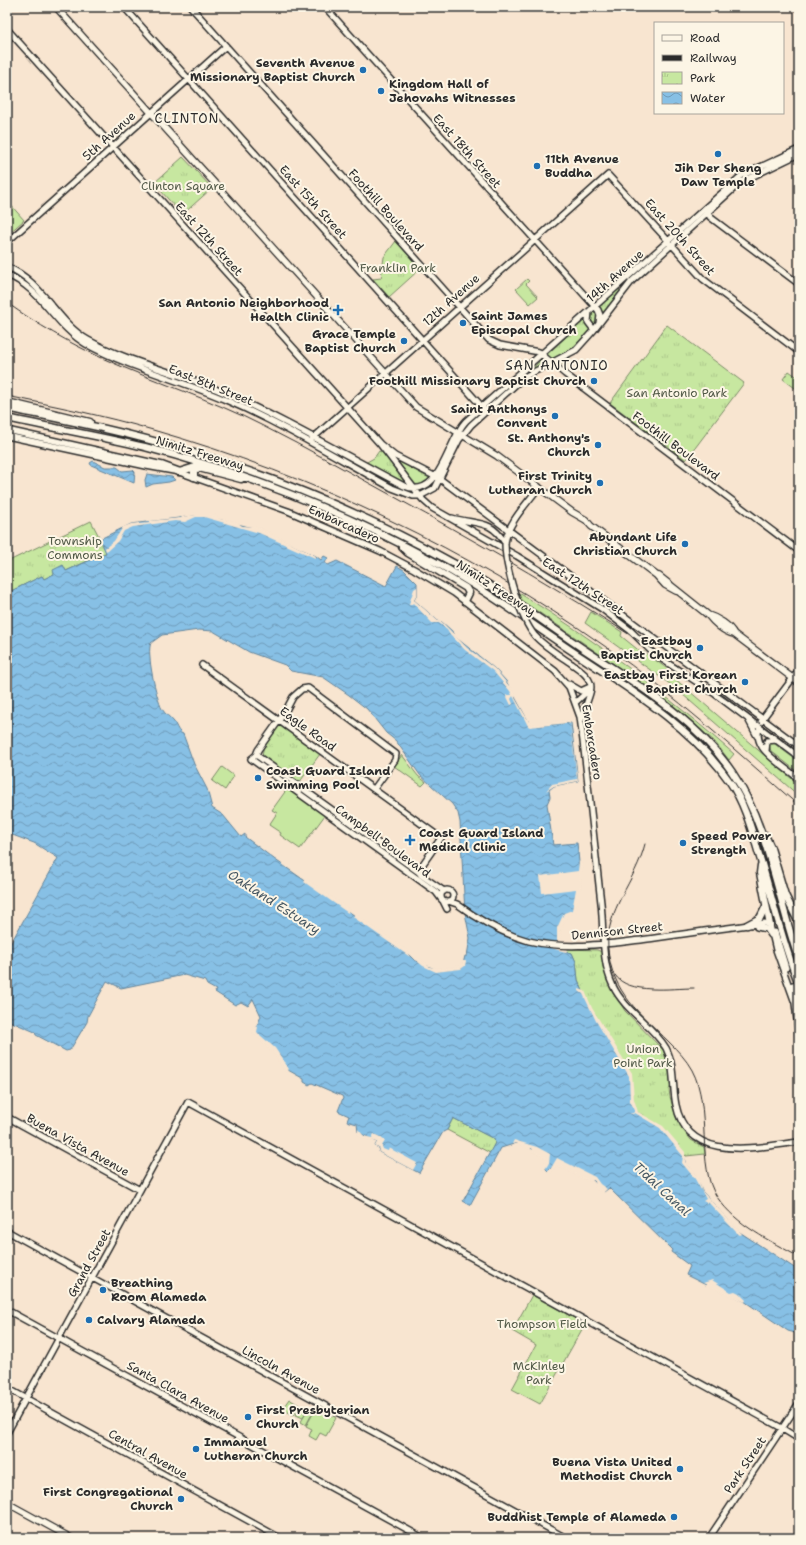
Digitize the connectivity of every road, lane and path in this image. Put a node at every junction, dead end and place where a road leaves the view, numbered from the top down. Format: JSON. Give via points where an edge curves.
{"nodes":[{"id":1,"x":56,"y":7,"type":"edge"},
{"id":2,"x":124,"y":7,"type":"edge"},
{"id":3,"x":191,"y":7,"type":"edge"},
{"id":4,"x":325,"y":7,"type":"edge"},
{"id":5,"x":7,"y":29,"type":"edge"},
{"id":6,"x":226,"y":46,"type":"junction"},
{"id":7,"x":189,"y":79,"type":"junction"},
{"id":8,"x":151,"y":113,"type":"junction"},
{"id":9,"x":113,"y":147,"type":"junction"},
{"id":10,"x":799,"y":149,"type":"edge"},
{"id":11,"x":799,"y":154,"type":"edge"},
{"id":12,"x":608,"y":175,"type":"joint"},
{"id":13,"x":706,"y":210,"type":"junction"},
{"id":14,"x":534,"y":240,"type":"junction"},
{"id":15,"x":7,"y":242,"type":"edge"},
{"id":16,"x":670,"y":242,"type":"junction"},
{"id":17,"x":7,"y":267,"type":"edge"},
{"id":18,"x":7,"y":275,"type":"edge"},
{"id":19,"x":799,"y":284,"type":"edge"},
{"id":20,"x":459,"y":306,"type":"junction"},
{"id":21,"x":595,"y":307,"type":"junction"},
{"id":22,"x":589,"y":312,"type":"junction"},
{"id":23,"x":599,"y":324,"type":"junction"},
{"id":24,"x":594,"y":330,"type":"junction"},
{"id":25,"x":422,"y":339,"type":"junction"},
{"id":26,"x":799,"y":352,"type":"edge"},
{"id":27,"x":542,"y":354,"type":"junction"},
{"id":28,"x":552,"y":362,"type":"junction"},
{"id":29,"x":385,"y":373,"type":"junction"},
{"id":30,"x":7,"y":402,"type":"edge"},
{"id":31,"x":346,"y":407,"type":"junction"},
{"id":32,"x":7,"y":408,"type":"edge"},
{"id":33,"x":484,"y":409,"type":"junction"},
{"id":34,"x":7,"y":418,"type":"edge"},
{"id":35,"x":7,"y":430,"type":"edge"},
{"id":36,"x":460,"y":434,"type":"junction"},
{"id":37,"x":7,"y":436,"type":"edge"},
{"id":38,"x":147,"y":439,"type":"junction"},
{"id":39,"x":312,"y":440,"type":"junction"},
{"id":40,"x":380,"y":444,"type":"junction"},
{"id":41,"x":200,"y":468,"type":"junction"},
{"id":42,"x":180,"y":472,"type":"junction"},
{"id":43,"x":404,"y":475,"type":"junction"},
{"id":44,"x":194,"y":477,"type":"junction"},
{"id":45,"x":438,"y":478,"type":"junction"},
{"id":46,"x":251,"y":480,"type":"junction"},
{"id":47,"x":397,"y":482,"type":"junction"},
{"id":48,"x":539,"y":487,"type":"junction"},
{"id":49,"x":414,"y":488,"type":"junction"},
{"id":50,"x":420,"y":496,"type":"junction"},
{"id":51,"x":446,"y":517,"type":"junction"},
{"id":52,"x":508,"y":530,"type":"junction"},
{"id":53,"x":505,"y":541,"type":"junction"},
{"id":54,"x":398,"y":543,"type":"junction"},
{"id":55,"x":799,"y":551,"type":"edge"},
{"id":56,"x":465,"y":601,"type":"junction"},
{"id":57,"x":202,"y":665,"type":"dead end"},
{"id":58,"x":799,"y":670,"type":"edge"},
{"id":59,"x":793,"y":678,"type":"junction"},
{"id":60,"x":565,"y":681,"type":"junction"},
{"id":61,"x":799,"y":683,"type":"edge"},
{"id":62,"x":590,"y":687,"type":"junction"},
{"id":63,"x":588,"y":699,"type":"junction"},
{"id":64,"x":577,"y":704,"type":"junction"},
{"id":65,"x":747,"y":718,"type":"junction"},
{"id":66,"x":763,"y":718,"type":"junction"},
{"id":67,"x":279,"y":721,"type":"junction"},
{"id":68,"x":581,"y":726,"type":"junction"},
{"id":69,"x":758,"y":726,"type":"junction"},
{"id":70,"x":757,"y":737,"type":"junction"},
{"id":71,"x":776,"y":740,"type":"junction"},
{"id":72,"x":799,"y":746,"type":"edge"},
{"id":73,"x":766,"y":752,"type":"junction"},
{"id":74,"x":256,"y":755,"type":"junction"},
{"id":75,"x":799,"y":757,"type":"edge"},
{"id":76,"x":799,"y":778,"type":"edge"},
{"id":77,"x":374,"y":789,"type":"junction"},
{"id":78,"x":756,"y":819,"type":"junction"},
{"id":79,"x":761,"y":863,"type":"junction"},
{"id":80,"x":418,"y":871,"type":"junction"},
{"id":81,"x":445,"y":891,"type":"junction"},
{"id":82,"x":442,"y":900,"type":"junction"},
{"id":83,"x":453,"y":903,"type":"junction"},
{"id":84,"x":766,"y":906,"type":"junction"},
{"id":85,"x":799,"y":923,"type":"edge"},
{"id":86,"x":770,"y":925,"type":"junction"},
{"id":87,"x":744,"y":926,"type":"junction"},
{"id":88,"x":773,"y":939,"type":"junction"},
{"id":89,"x":604,"y":944,"type":"junction"},
{"id":90,"x":799,"y":960,"type":"edge"},
{"id":91,"x":799,"y":984,"type":"edge"},
{"id":92,"x":799,"y":1006,"type":"edge"},
{"id":93,"x":799,"y":1036,"type":"edge"},
{"id":94,"x":7,"y":1117,"type":"edge"},
{"id":95,"x":799,"y":1142,"type":"edge"},
{"id":96,"x":140,"y":1190,"type":"junction"},
{"id":97,"x":7,"y":1231,"type":"edge"},
{"id":98,"x":92,"y":1278,"type":"junction"},
{"id":99,"x":7,"y":1310,"type":"edge"},
{"id":100,"x":59,"y":1338,"type":"junction"},
{"id":101,"x":7,"y":1388,"type":"edge"},
{"id":102,"x":26,"y":1399,"type":"junction"},
{"id":103,"x":799,"y":1403,"type":"edge"},
{"id":104,"x":782,"y":1428,"type":"junction"},
{"id":105,"x":7,"y":1433,"type":"edge"},
{"id":106,"x":799,"y":1440,"type":"edge"},
{"id":107,"x":7,"y":1502,"type":"edge"},
{"id":108,"x":71,"y":1538,"type":"edge"},
{"id":109,"x":280,"y":1538,"type":"edge"},
{"id":110,"x":423,"y":1538,"type":"edge"},
{"id":111,"x":566,"y":1538,"type":"edge"},
{"id":112,"x":709,"y":1538,"type":"edge"}],
"edges":[{"from":1,"to":8,"type":"main road"},
{"from":2,"to":7,"type":"main road","name":"East 15th Street"},
{"from":3,"to":6,"type":"main road","name":"Foothill Boulevard"},
{"from":4,"to":14,"type":"main road","name":"East 18th Street"},
{"from":5,"to":9,"type":"main road","name":"East 12th Street"},
{"from":6,"to":7,"type":"main road","name":"5th Avenue"},
{"from":6,"to":20,"type":"main road","name":"Foothill Boulevard"},
{"from":7,"to":8,"type":"main road","name":"5th Avenue"},
{"from":7,"to":25,"type":"main road","name":"East 15th Street"},
{"from":8,"to":9,"type":"main road","name":"5th Avenue"},
{"from":8,"to":29,"type":"main road"},
{"from":9,"to":15,"type":"main road","name":"5th Avenue"},
{"from":9,"to":31,"type":"main road","name":"East 12th Street"},
{"from":10,"to":13,"type":"main road","name":"14th Avenue","via":[[741,176]]},
{"from":11,"to":13,"type":"main road","name":"14th Avenue","via":[[744,180]]},
{"from":12,"to":14,"type":"main road","name":"12th Avenue"},
{"from":12,"to":16,"type":"main road","name":"East 20th Street"},
{"from":13,"to":16,"type":"main road","name":"14th Avenue"},
{"from":13,"to":19,"type":"main road","via":[[710,217]]},
{"from":14,"to":20,"type":"main road","name":"12th Avenue"},
{"from":14,"to":21,"type":"main road","name":"East 18th Street"},
{"from":16,"to":21,"type":"main road","name":"14th Avenue"},
{"from":16,"to":23,"type":"main road","name":"14th Avenue","via":[[626,288]]},
{"from":16,"to":26,"type":"main road","name":"East 20th Street","via":[[703,279]]},
{"from":17,"to":39,"type":"main road","name":"East 8th Street","via":[[24,277],[66,323],[87,339],[158,370],[192,379],[257,408]]},
{"from":18,"to":39,"type":"main road","name":"East 8th Street","via":[[30,289],[67,330],[84,343],[229,401]]},
{"from":20,"to":25,"type":"main road","name":"12th Avenue"},
{"from":20,"to":27,"type":"main road","name":"Foothill Boulevard","via":[[492,342]]},
{"from":21,"to":22,"type":"main road","name":"14th Avenue"},
{"from":21,"to":23,"type":"main road","via":[[599,312]]},
{"from":22,"to":24,"type":"main road","via":[[588,322]]},
{"from":22,"to":27,"type":"main road","name":"14th Avenue"},
{"from":23,"to":24,"type":"main road","name":"14th Avenue"},
{"from":24,"to":28,"type":"main road","name":"14th Avenue","via":[[576,350]]},
{"from":25,"to":29,"type":"main road","name":"12th Avenue"},
{"from":25,"to":33,"type":"main road","name":"East 15th Street"},
{"from":27,"to":28,"type":"main road","name":"Foothill Boulevard"},
{"from":27,"to":33,"type":"main road","name":"14th Avenue"},
{"from":28,"to":33,"type":"main road","name":"14th Avenue","via":[[524,378]]},
{"from":28,"to":55,"type":"main road","name":"Foothill Boulevard","via":[[567,376]]},
{"from":29,"to":31,"type":"main road","name":"12th Avenue"},
{"from":29,"to":36,"type":"main road","via":[[416,407]]},
{"from":30,"to":38,"type":"highway"},
{"from":31,"to":39,"type":"main road","name":"12th Avenue"},
{"from":31,"to":40,"type":"main road","name":"East 12th Street"},
{"from":32,"to":38,"type":"highway","name":"Nimitz Freeway"},
{"from":33,"to":36,"type":"main road","name":"14th Avenue","via":[[463,425]]},
{"from":34,"to":46,"type":"highway","name":"Nimitz Freeway","via":[[149,448]]},
{"from":35,"to":42,"type":"main road","name":"Embarcadero","via":[[163,465]]},
{"from":36,"to":45,"type":"main road","name":"14th Avenue"},
{"from":36,"to":48,"type":"main road","via":[[497,456]]},
{"from":37,"to":42,"type":"main road","name":"Embarcadero"},
{"from":38,"to":78,"type":"highway","name":"Nimitz Freeway","via":[[220,461],[305,493],[388,530],[460,567],[632,681],[685,722],[710,745],[727,766],[742,788]]},
{"from":39,"to":47,"type":"main road","name":"East 8th Street"},
{"from":39,"to":50,"type":"main road","name":"East 8th Street","via":[[392,488]]},
{"from":40,"to":43,"type":"main road","name":"East 12th Street"},
{"from":40,"to":45,"type":"main road","name":"East 12th Street","via":[[396,456]]},
{"from":41,"to":42,"type":"highway"},
{"from":41,"to":44,"type":"highway","via":[[194,470]]},
{"from":41,"to":46,"type":"highway","via":[[234,479]]},
{"from":42,"to":44,"type":"main road","name":"Embarcadero"},
{"from":43,"to":47,"type":"main road","via":[[402,481]]},
{"from":43,"to":49,"type":"main road","name":"East 12th Street"},
{"from":44,"to":56,"type":"main road","name":"Embarcadero","via":[[280,507],[343,534],[414,569]]},
{"from":45,"to":49,"type":"main road"},
{"from":45,"to":50,"type":"main road","name":"14th Avenue","via":[[435,488]]},
{"from":45,"to":52,"type":"main road","name":"East 12th Street"},
{"from":46,"to":54,"type":"highway","name":"Nimitz Freeway"},
{"from":47,"to":49,"type":"main road","name":"East 8th Street"},
{"from":48,"to":52,"type":"main road"},
{"from":48,"to":59,"type":"main road","via":[[661,577],[722,628],[734,634]]},
{"from":49,"to":50,"type":"main road","name":"East 12th Street"},
{"from":50,"to":51,"type":"main road","name":"East 12th Street","via":[[429,506]]},
{"from":51,"to":53,"type":"main road","via":[[491,526]]},
{"from":51,"to":65,"type":"main road","name":"East 12th Street","via":[[517,556],[602,609],[654,654]]},
{"from":52,"to":53,"type":"main road"},
{"from":52,"to":66,"type":"main road","name":"East 12th Street"},
{"from":53,"to":62,"type":"main road","bridge":true,"via":[[508,566],[528,624],[543,644],[586,674],[590,680]]},
{"from":54,"to":56,"type":"highway","via":[[408,553],[466,588],[469,593]]},
{"from":54,"to":79,"type":"highway","name":"Nimitz Freeway","via":[[477,587],[633,692],[685,732],[718,765],[734,790],[752,828]]},
{"from":56,"to":60,"type":"main road","name":"Embarcadero"},
{"from":57,"to":67,"type":"main road","name":"Eagle Road"},
{"from":58,"to":59,"type":"main road"},
{"from":59,"to":61,"type":"main road"},
{"from":59,"to":66,"type":"main road"},
{"from":60,"to":62,"type":"main road","via":[[581,691]]},
{"from":60,"to":64,"type":"main road","name":"Embarcadero"},
{"from":62,"to":63,"type":"main road"},
{"from":62,"to":64,"type":"main road"},
{"from":63,"to":64,"type":"main road"},
{"from":63,"to":68,"type":"main road"},
{"from":64,"to":68,"type":"main road","name":"Embarcadero"},
{"from":65,"to":69,"type":"main road","name":"East 12th Street"},
{"from":65,"to":70,"type":"main road"},
{"from":66,"to":69,"type":"main road"},
{"from":66,"to":72,"type":"main road","name":"East 12th Street"},
{"from":67,"to":74,"type":"main road"},
{"from":67,"to":77,"type":"main road","name":"Eagle Road"},
{"from":67,"to":77,"type":"main road","via":[[293,697],[302,689],[308,688],[396,754],[395,760]]},
{"from":68,"to":89,"type":"main road","name":"Embarcadero"},
{"from":69,"to":70,"type":"main road"},
{"from":69,"to":71,"type":"main road","name":"East 12th Street"},
{"from":70,"to":73,"type":"main road"},
{"from":71,"to":73,"type":"main road","via":[[767,740]]},
{"from":71,"to":75,"type":"main road","name":"East 12th Street"},
{"from":73,"to":76,"type":"main road"},
{"from":74,"to":80,"type":"main road","name":"Campbell Boulevard"},
{"from":74,"to":82,"type":"main road","name":"Campbell Boulevard","via":[[252,758],[436,892]]},
{"from":77,"to":80,"type":"main road","name":"Eagle Road","via":[[442,838]]},
{"from":78,"to":85,"type":"highway","via":[[770,848],[785,895]]},
{"from":78,"to":90,"type":"highway","name":"Nimitz Freeway"},
{"from":79,"to":84,"type":"highway","via":[[760,874]]},
{"from":79,"to":91,"type":"highway","name":"Nimitz Freeway"},
{"from":80,"to":81,"type":"main road","name":"Campbell Boulevard"},
{"from":81,"to":82,"type":"main road","via":[[441,894]]},
{"from":81,"to":83,"type":"main road","via":[[452,891]]},
{"from":82,"to":83,"type":"main road"},
{"from":83,"to":89,"type":"main road","name":"Dennison Street","via":[[481,921],[511,935],[542,944]]},
{"from":84,"to":86,"type":"highway"},
{"from":84,"to":87,"type":"highway","via":[[760,918]]},
{"from":86,"to":87,"type":"main road","name":"Dennison Street","via":[[765,923]]},
{"from":86,"to":88,"type":"main road"},
{"from":86,"to":92,"type":"main road","via":[[774,928]]},
{"from":87,"to":88,"type":"main road","name":"Dennison Street","via":[[764,927]]},
{"from":87,"to":89,"type":"main road","name":"Dennison Street"},
{"from":88,"to":93,"type":"main road","via":[[795,1003]]},
{"from":89,"to":95,"type":"main road","name":"Embarcadero","via":[[607,968],[616,991],[628,1008],[667,1050],[676,1105],[683,1123],[692,1135],[714,1147]]},
{"from":94,"to":96,"type":"main road","name":"Buena Vista Avenue"},
{"from":96,"to":98,"type":"main road","name":"Grand Street"},
{"from":96,"to":104,"type":"main road","name":"Grand Street","via":[[188,1102]]},
{"from":97,"to":98,"type":"main road","name":"Lincoln Avenue"},
{"from":98,"to":100,"type":"main road","name":"Grand Street"},
{"from":98,"to":111,"type":"main road","name":"Lincoln Avenue"},
{"from":99,"to":100,"type":"main road","name":"Santa Clara Avenue"},
{"from":100,"to":102,"type":"main road","name":"Grand Street"},
{"from":100,"to":110,"type":"main road","name":"Santa Clara Avenue"},
{"from":101,"to":102,"type":"main road","name":"Central Avenue"},
{"from":102,"to":105,"type":"main road","name":"Grand Street"},
{"from":102,"to":109,"type":"main road","name":"Central Avenue"},
{"from":103,"to":104,"type":"main road","name":"Park Street"},
{"from":104,"to":106,"type":"main road"},
{"from":104,"to":112,"type":"main road","name":"Park Street"},
{"from":107,"to":108,"type":"main road"}]}
